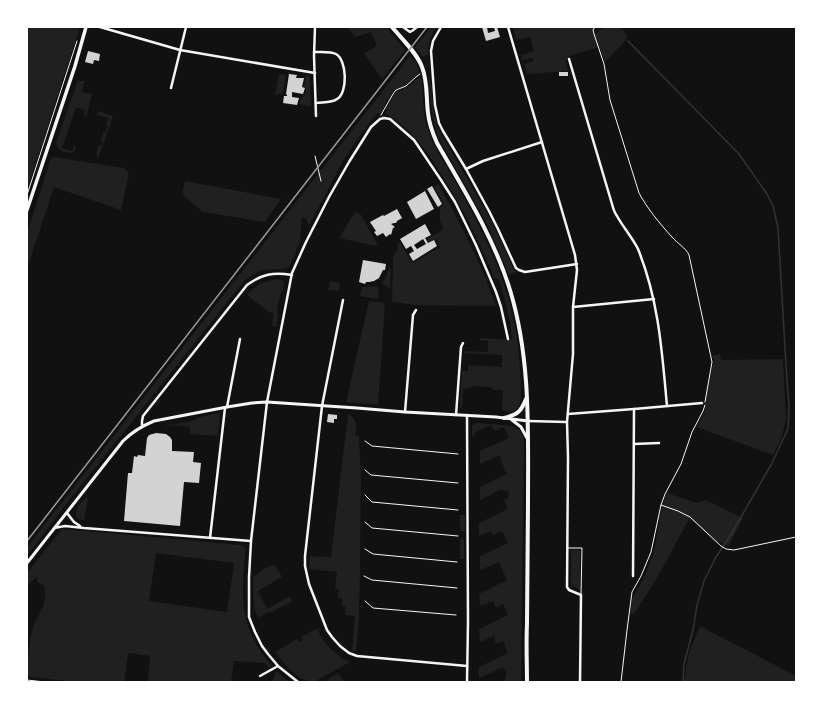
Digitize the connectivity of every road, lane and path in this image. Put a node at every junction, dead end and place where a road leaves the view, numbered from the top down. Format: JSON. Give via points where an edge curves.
{"nodes":[{"id":1,"x":86,"y":27,"type":"edge"},
{"id":2,"x":100,"y":27,"type":"edge"},
{"id":3,"x":186,"y":27,"type":"edge"},
{"id":4,"x":315,"y":27,"type":"edge"},
{"id":5,"x":392,"y":27,"type":"edge"},
{"id":6,"x":403,"y":27,"type":"edge"},
{"id":7,"x":417,"y":27,"type":"edge"},
{"id":8,"x":440,"y":27,"type":"edge"},
{"id":9,"x":508,"y":27,"type":"edge"},
{"id":10,"x":595,"y":27,"type":"edge"},
{"id":11,"x":77,"y":42,"type":"dead end"},
{"id":12,"x":180,"y":50,"type":"junction"},
{"id":13,"x":314,"y":52,"type":"junction"},
{"id":14,"x":569,"y":59,"type":"dead end"},
{"id":15,"x":315,"y":73,"type":"junction"},
{"id":16,"x":424,"y":74,"type":"junction"},
{"id":17,"x":171,"y":88,"type":"dead end"},
{"id":18,"x":316,"y":102,"type":"junction"},
{"id":19,"x":316,"y":116,"type":"dead end"},
{"id":20,"x":380,"y":119,"type":"junction"},
{"id":21,"x":542,"y":142,"type":"junction"},
{"id":22,"x":315,"y":156,"type":"dead end"},
{"id":23,"x":466,"y":169,"type":"junction"},
{"id":24,"x":321,"y":181,"type":"dead end"},
{"id":25,"x":27,"y":195,"type":"edge"},
{"id":26,"x":27,"y":210,"type":"edge"},
{"id":27,"x":577,"y":264,"type":"junction"},
{"id":28,"x":292,"y":275,"type":"junction"},
{"id":29,"x":654,"y":299,"type":"junction"},
{"id":30,"x":343,"y":300,"type":"dead end"},
{"id":31,"x":573,"y":307,"type":"junction"},
{"id":32,"x":416,"y":310,"type":"dead end"},
{"id":33,"x":240,"y":338,"type":"dead end"},
{"id":34,"x":508,"y":339,"type":"dead end"},
{"id":35,"x":463,"y":343,"type":"dead end"},
{"id":36,"x":527,"y":397,"type":"junction"},
{"id":37,"x":267,"y":402,"type":"junction"},
{"id":38,"x":702,"y":403,"type":"dead end"},
{"id":39,"x":322,"y":406,"type":"junction"},
{"id":40,"x":666,"y":406,"type":"junction"},
{"id":41,"x":226,"y":408,"type":"junction"},
{"id":42,"x":634,"y":409,"type":"junction"},
{"id":43,"x":405,"y":412,"type":"junction"},
{"id":44,"x":568,"y":414,"type":"junction"},
{"id":45,"x":456,"y":415,"type":"junction"},
{"id":46,"x":467,"y":415,"type":"junction"},
{"id":47,"x":504,"y":418,"type":"junction"},
{"id":48,"x":510,"y":419,"type":"junction"},
{"id":49,"x":528,"y":421,"type":"junction"},
{"id":50,"x":567,"y":422,"type":"junction"},
{"id":51,"x":142,"y":426,"type":"junction"},
{"id":52,"x":528,"y":440,"type":"junction"},
{"id":53,"x":365,"y":441,"type":"dead end"},
{"id":54,"x":659,"y":443,"type":"dead end"},
{"id":55,"x":634,"y":444,"type":"junction"},
{"id":56,"x":458,"y":454,"type":"dead end"},
{"id":57,"x":365,"y":470,"type":"dead end"},
{"id":58,"x":458,"y":483,"type":"dead end"},
{"id":59,"x":365,"y":495,"type":"dead end"},
{"id":60,"x":661,"y":505,"type":"junction"},
{"id":61,"x":458,"y":510,"type":"dead end"},
{"id":62,"x":67,"y":513,"type":"junction"},
{"id":63,"x":365,"y":522,"type":"dead end"},
{"id":64,"x":54,"y":528,"type":"junction"},
{"id":65,"x":84,"y":528,"type":"junction"},
{"id":66,"x":458,"y":536,"type":"dead end"},
{"id":67,"x":796,"y":537,"type":"edge"},
{"id":68,"x":210,"y":538,"type":"junction"},
{"id":69,"x":251,"y":541,"type":"junction"},
{"id":70,"x":366,"y":548,"type":"dead end"},
{"id":71,"x":568,"y":548,"type":"junction"},
{"id":72,"x":458,"y":562,"type":"dead end"},
{"id":73,"x":27,"y":563,"type":"edge"},
{"id":74,"x":364,"y":576,"type":"dead end"},
{"id":75,"x":633,"y":576,"type":"dead end"},
{"id":76,"x":457,"y":588,"type":"dead end"},
{"id":77,"x":581,"y":595,"type":"junction"},
{"id":78,"x":365,"y":601,"type":"dead end"},
{"id":79,"x":456,"y":615,"type":"dead end"},
{"id":80,"x":278,"y":666,"type":"junction"},
{"id":81,"x":467,"y":666,"type":"junction"},
{"id":82,"x":260,"y":676,"type":"dead end"},
{"id":83,"x":27,"y":680,"type":"edge"},
{"id":84,"x":46,"y":682,"type":"edge"},
{"id":85,"x":298,"y":682,"type":"edge"},
{"id":86,"x":467,"y":682,"type":"edge"},
{"id":87,"x":527,"y":682,"type":"edge"},
{"id":88,"x":580,"y":682,"type":"edge"},
{"id":89,"x":622,"y":682,"type":"edge"}],
"edges":[{"from":1,"to":26,"type":"main road"},
{"from":2,"to":12,"type":"street"},
{"from":3,"to":12,"type":"street"},
{"from":4,"to":13,"type":"street"},
{"from":5,"to":16,"type":"main road","via":[[420,62]]},
{"from":6,"to":7,"type":"street","via":[[410,32]]},
{"from":8,"to":23,"type":"street","via":[[433,41],[431,56],[435,105],[443,132]]},
{"from":9,"to":21,"type":"street"},
{"from":10,"to":60,"type":"path","via":[[593,30],[604,64],[610,100],[639,193],[672,238],[689,253],[712,362],[703,411]]},
{"from":11,"to":25,"type":"path"},
{"from":12,"to":15,"type":"street"},
{"from":12,"to":17,"type":"street"},
{"from":13,"to":15,"type":"street"},
{"from":13,"to":18,"type":"street","via":[[338,55],[342,62],[345,83],[337,100]]},
{"from":14,"to":29,"type":"street","via":[[616,216],[637,248]]},
{"from":15,"to":18,"type":"street"},
{"from":16,"to":20,"type":"path","via":[[396,90]]},
{"from":16,"to":36,"type":"main road","via":[[432,132],[486,231],[510,288],[523,347]]},
{"from":18,"to":19,"type":"street"},
{"from":20,"to":28,"type":"street","via":[[371,127],[329,197]]},
{"from":20,"to":34,"type":"street","via":[[390,119],[414,140],[455,202],[496,292]]},
{"from":21,"to":23,"type":"street"},
{"from":21,"to":27,"type":"street"},
{"from":22,"to":24,"type":"path"},
{"from":23,"to":27,"type":"street","via":[[518,270],[525,272]]},
{"from":27,"to":31,"type":"street"},
{"from":28,"to":37,"type":"street"},
{"from":28,"to":51,"type":"street","via":[[272,273],[247,285],[143,416]]},
{"from":29,"to":31,"type":"street"},
{"from":29,"to":40,"type":"street"},
{"from":30,"to":39,"type":"street"},
{"from":31,"to":44,"type":"street","via":[[573,354]]},
{"from":32,"to":43,"type":"street","via":[[413,315]]},
{"from":33,"to":41,"type":"street"},
{"from":35,"to":45,"type":"street"},
{"from":36,"to":47,"type":"main road","via":[[520,411]]},
{"from":36,"to":49,"type":"main road"},
{"from":37,"to":39,"type":"street"},
{"from":37,"to":41,"type":"street"},
{"from":37,"to":69,"type":"street"},
{"from":38,"to":40,"type":"street"},
{"from":39,"to":43,"type":"street"},
{"from":39,"to":81,"type":"street","via":[[304,556],[308,584],[327,630],[340,646],[357,656]]},
{"from":40,"to":42,"type":"street"},
{"from":41,"to":51,"type":"street","via":[[159,420]]},
{"from":41,"to":68,"type":"street"},
{"from":42,"to":44,"type":"street"},
{"from":42,"to":55,"type":"street"},
{"from":43,"to":45,"type":"street"},
{"from":44,"to":50,"type":"street"},
{"from":45,"to":46,"type":"street"},
{"from":46,"to":47,"type":"street"},
{"from":46,"to":81,"type":"street"},
{"from":47,"to":48,"type":"street"},
{"from":48,"to":49,"type":"street"},
{"from":48,"to":52,"type":"street","via":[[521,427]]},
{"from":49,"to":50,"type":"street"},
{"from":49,"to":52,"type":"main road"},
{"from":50,"to":71,"type":"street"},
{"from":51,"to":62,"type":"street","via":[[123,441]]},
{"from":52,"to":87,"type":"main road"},
{"from":53,"to":56,"type":"lane","via":[[372,446]]},
{"from":54,"to":55,"type":"street"},
{"from":55,"to":75,"type":"street"},
{"from":57,"to":58,"type":"lane","via":[[371,475]]},
{"from":59,"to":61,"type":"lane","via":[[372,502]]},
{"from":60,"to":67,"type":"path","via":[[690,517],[723,548],[730,550]]},
{"from":60,"to":89,"type":"path","via":[[651,552],[632,592]]},
{"from":62,"to":64,"type":"street"},
{"from":62,"to":65,"type":"street","via":[[78,526]]},
{"from":63,"to":66,"type":"lane","via":[[372,528]]},
{"from":64,"to":65,"type":"street"},
{"from":64,"to":73,"type":"street"},
{"from":65,"to":68,"type":"street"},
{"from":68,"to":69,"type":"street"},
{"from":69,"to":80,"type":"street","via":[[248,577],[250,617],[262,646]]},
{"from":70,"to":72,"type":"lane","via":[[372,554]]},
{"from":71,"to":77,"type":"street","via":[[567,588]]},
{"from":71,"to":77,"type":"lane","via":[[582,548]]},
{"from":74,"to":76,"type":"lane","via":[[372,580]]},
{"from":77,"to":88,"type":"street"},
{"from":78,"to":79,"type":"lane","via":[[373,608]]},
{"from":80,"to":82,"type":"street"},
{"from":80,"to":85,"type":"street"},
{"from":81,"to":86,"type":"street"},
{"from":83,"to":84,"type":"lane"}]}
